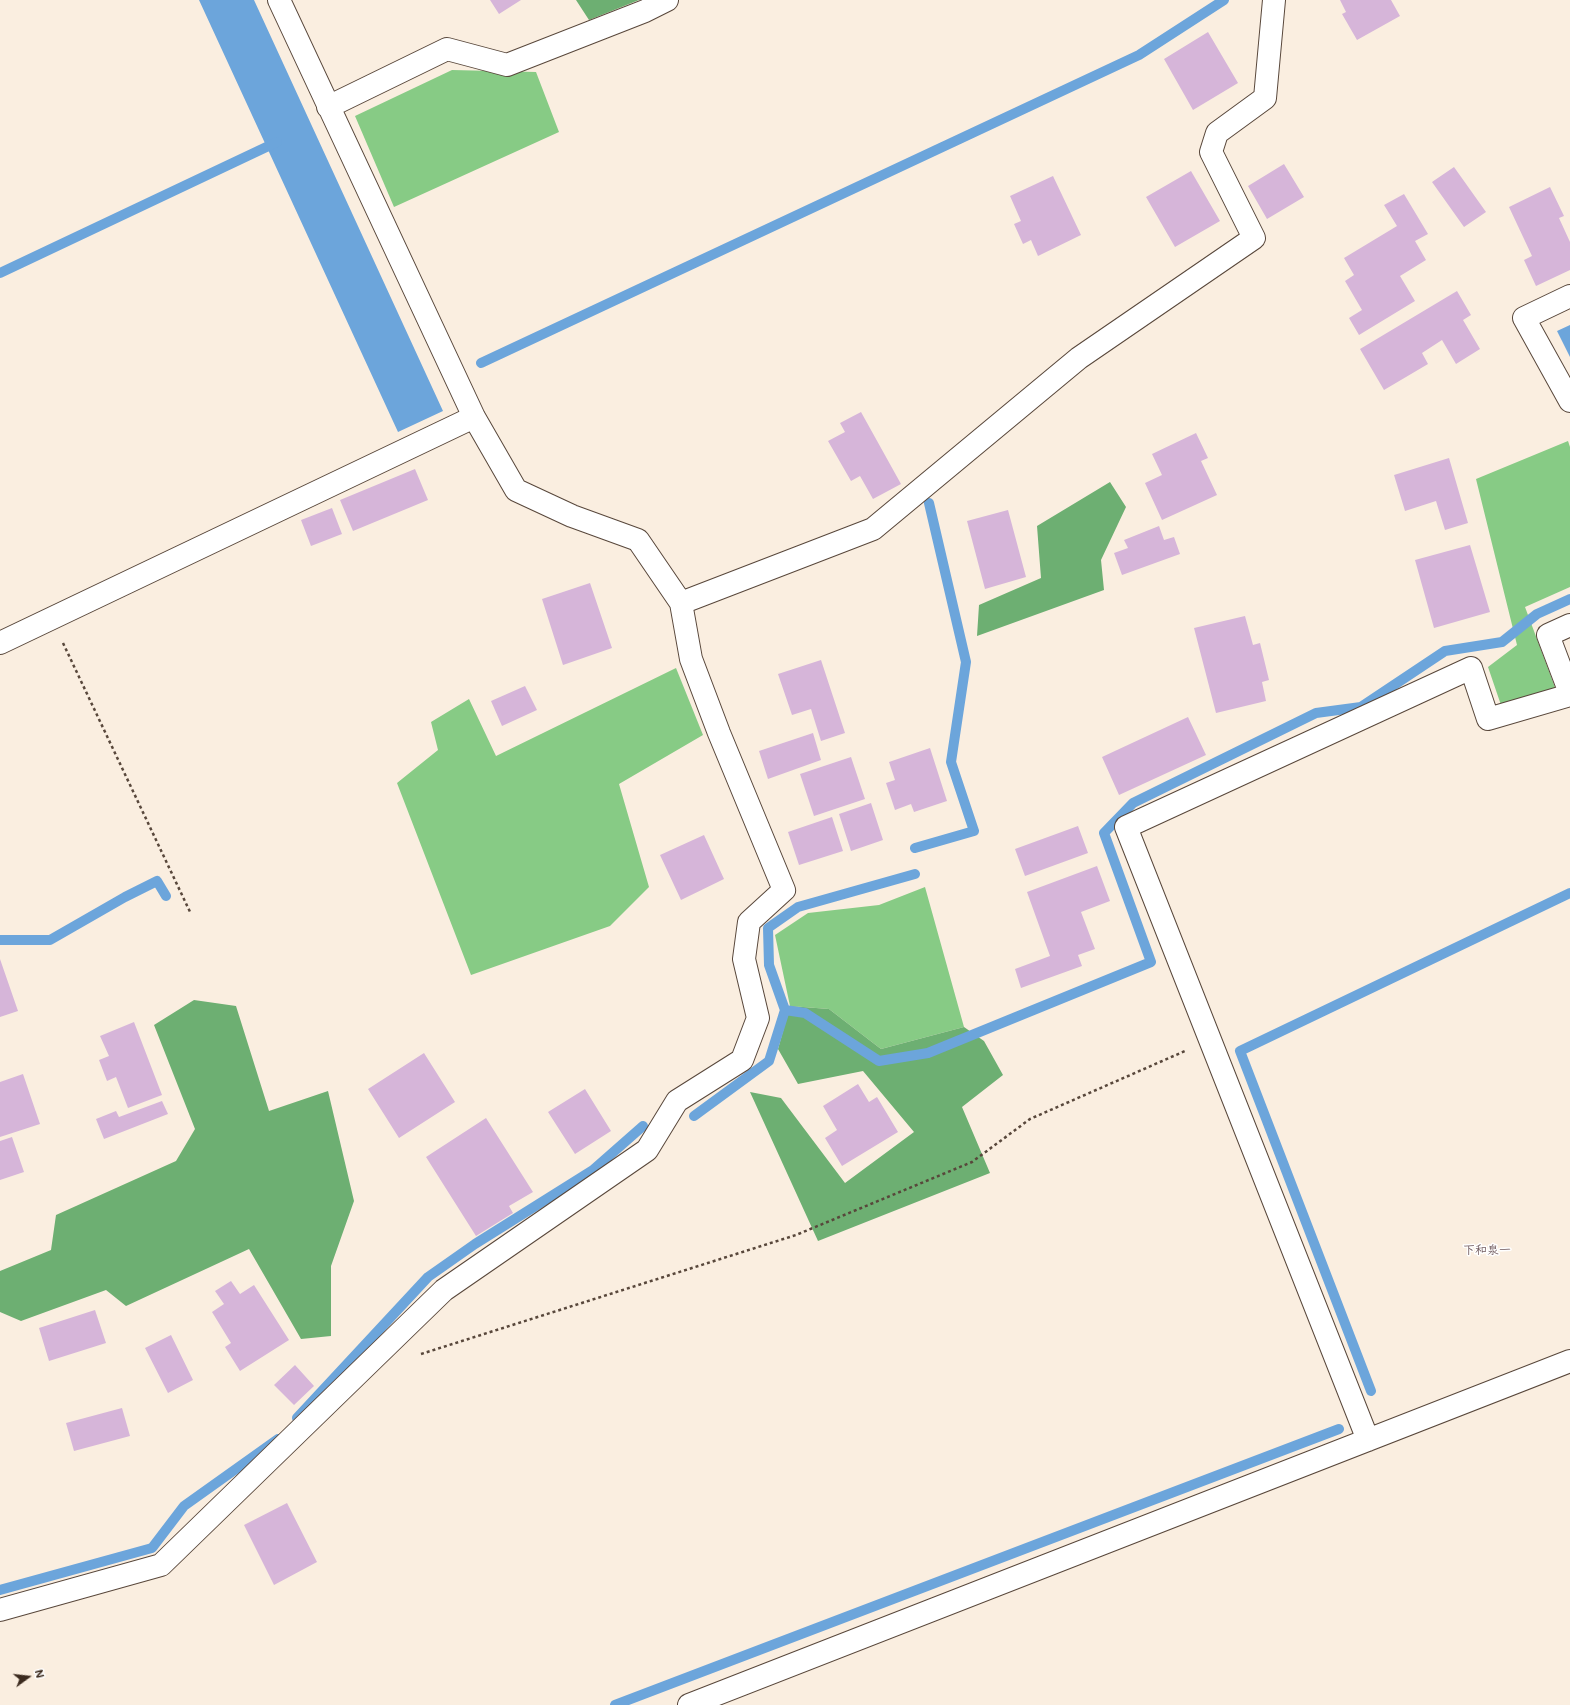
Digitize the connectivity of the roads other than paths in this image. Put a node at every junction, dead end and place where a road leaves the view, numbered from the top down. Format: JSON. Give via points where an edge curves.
{"nodes":[{"id":1,"x":279,"y":0,"type":"edge"},
{"id":2,"x":667,"y":0,"type":"edge"},
{"id":3,"x":1274,"y":0,"type":"edge"},
{"id":4,"x":328,"y":107,"type":"junction"},
{"id":5,"x":1570,"y":296,"type":"edge"},
{"id":6,"x":1570,"y":401,"type":"edge"},
{"id":7,"x":474,"y":417,"type":"junction"},
{"id":8,"x":681,"y":603,"type":"junction"},
{"id":9,"x":1570,"y":624,"type":"edge"},
{"id":10,"x":0,"y":644,"type":"edge"},
{"id":11,"x":1570,"y":694,"type":"edge"},
{"id":12,"x":1570,"y":1361,"type":"edge"},
{"id":13,"x":1368,"y":1440,"type":"junction"},
{"id":14,"x":0,"y":1610,"type":"edge"},
{"id":15,"x":689,"y":1705,"type":"edge"}],
"edges":[{"from":1,"to":4,"type":"street"},
{"from":2,"to":4,"type":"street","via":[[507,65],[447,49]]},
{"from":3,"to":8,"type":"street","via":[[1265,98],[1217,133],[1211,152],[1254,238],[1079,358],[873,529]]},
{"from":4,"to":7,"type":"street"},
{"from":5,"to":6,"type":"street","via":[[1524,318]]},
{"from":7,"to":8,"type":"street","via":[[516,490],[572,516],[638,540]]},
{"from":7,"to":10,"type":"street"},
{"from":8,"to":14,"type":"street","via":[[691,659],[784,890],[748,922],[744,959],[758,1018],[742,1060],[677,1101],[646,1150],[444,1290],[161,1565]]},
{"from":9,"to":11,"type":"street","via":[[1548,635]]},
{"from":11,"to":13,"type":"street","via":[[1488,719],[1471,668],[1126,827]]},
{"from":12,"to":13,"type":"street"},
{"from":13,"to":15,"type":"street"}]}
